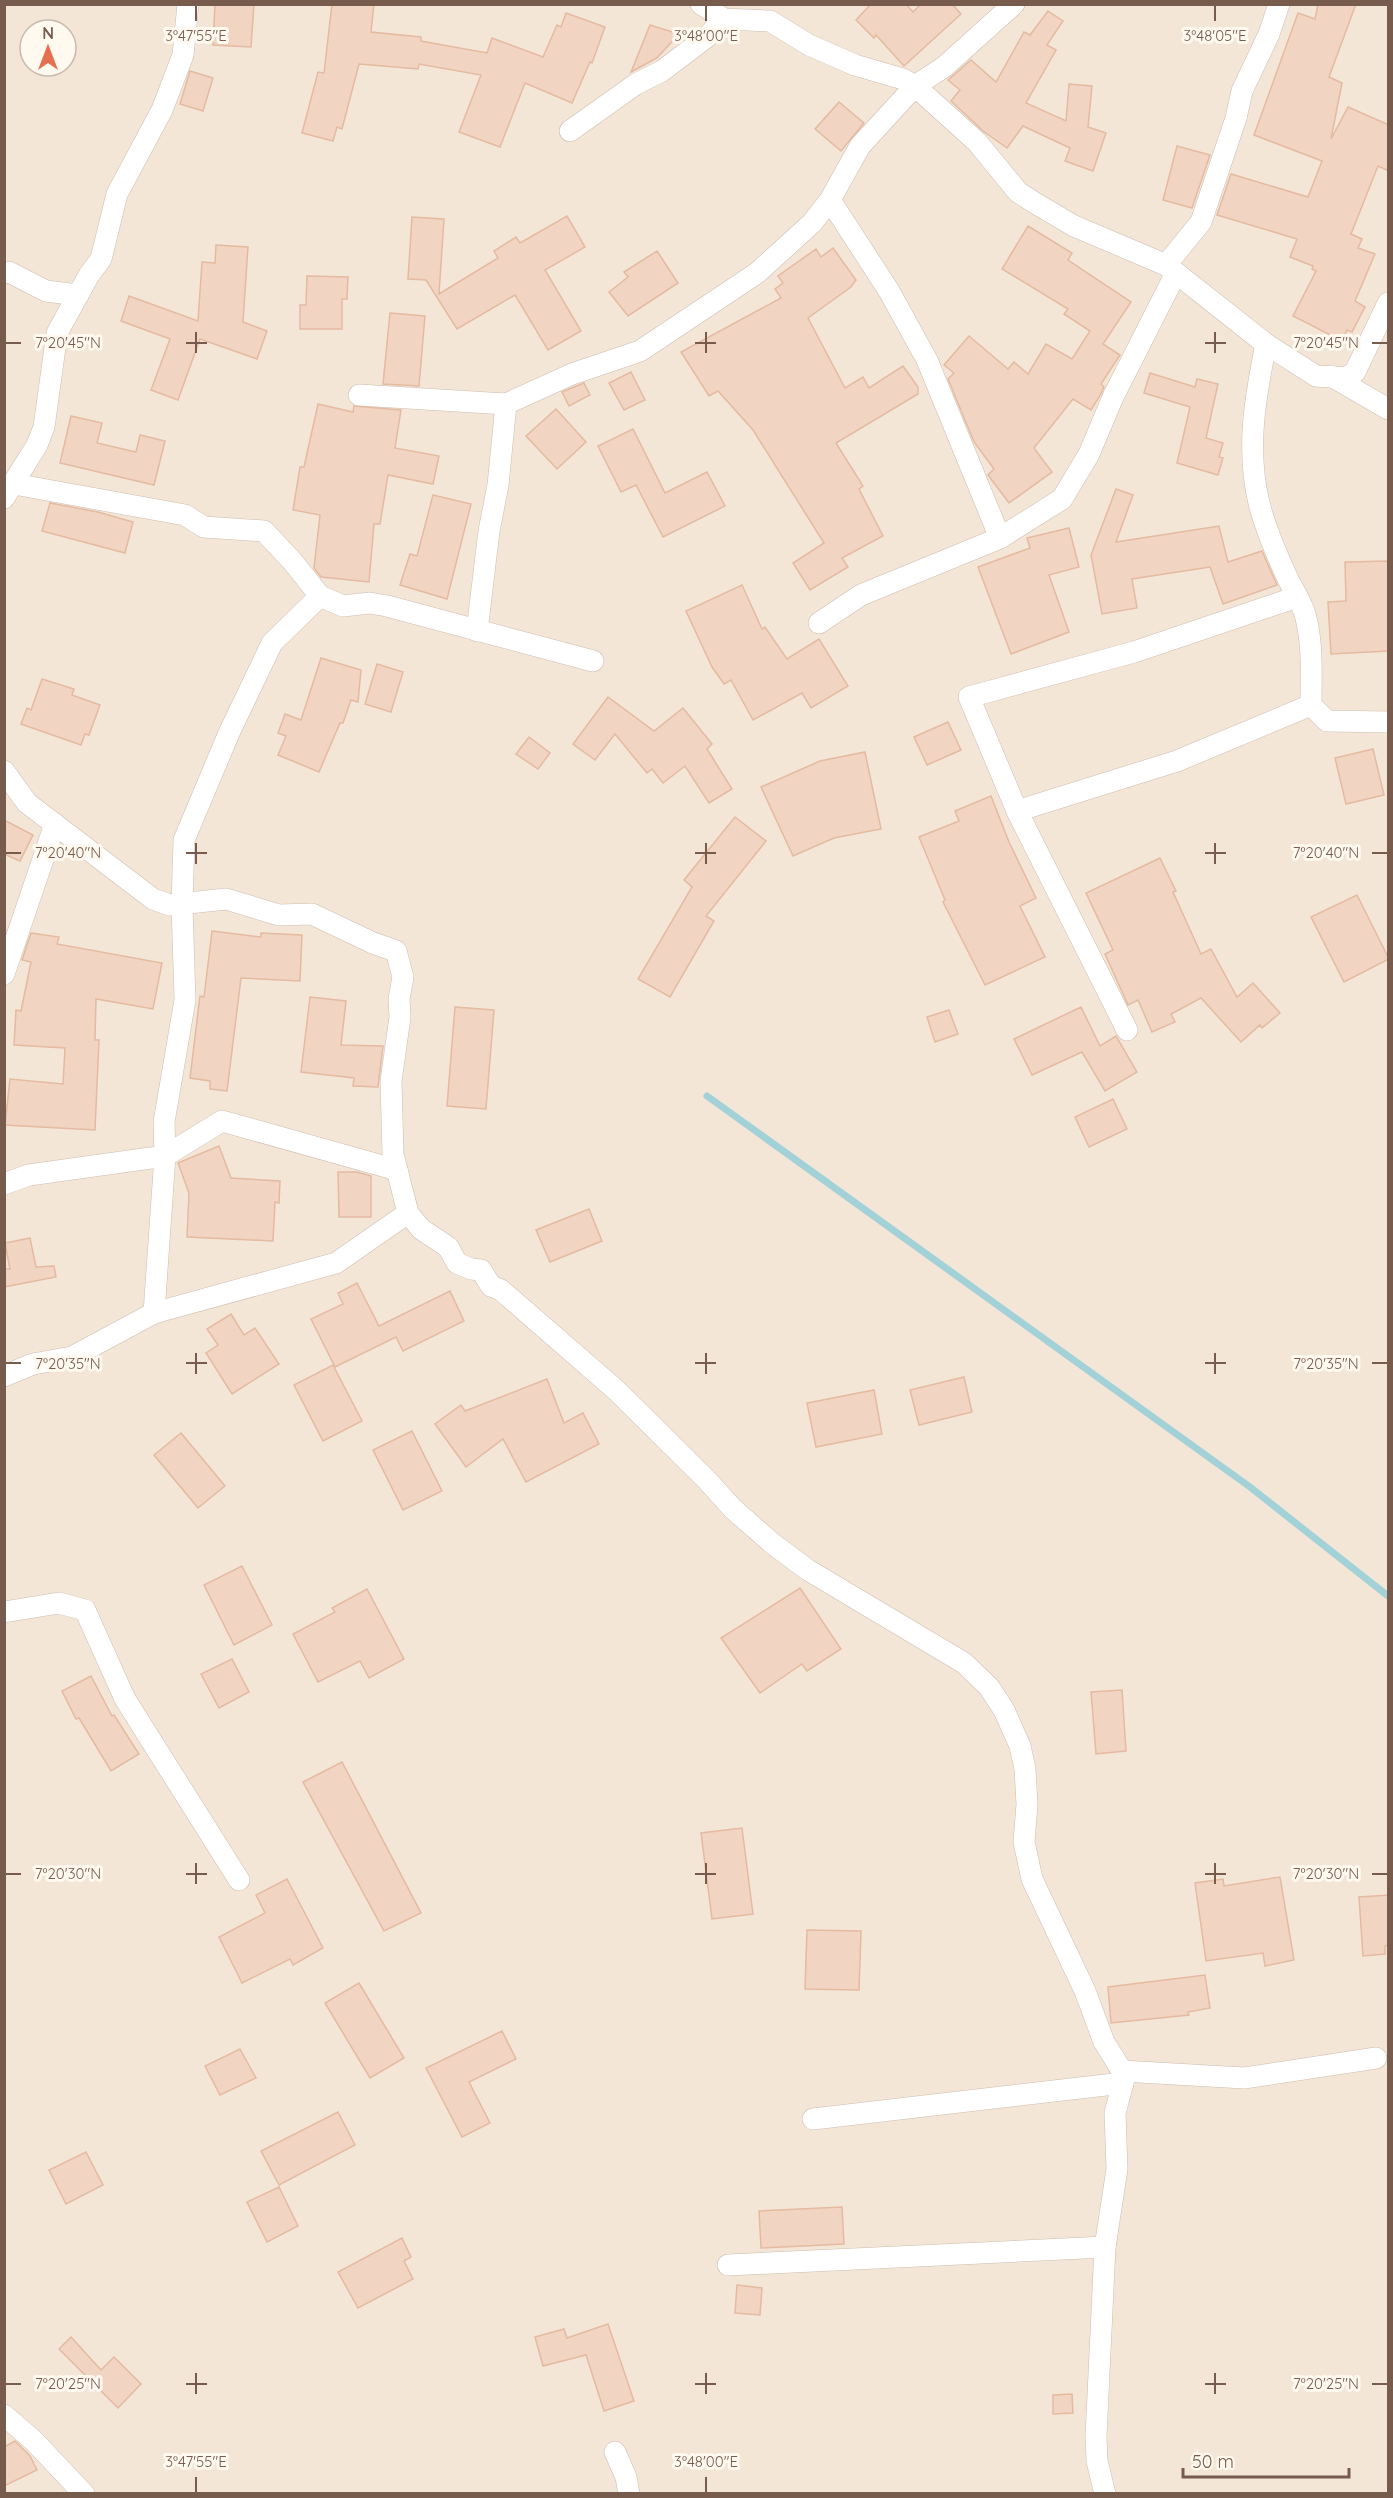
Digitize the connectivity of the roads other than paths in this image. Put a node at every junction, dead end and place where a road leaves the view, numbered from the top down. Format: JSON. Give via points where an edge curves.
{"nodes":[{"id":1,"x":188,"y":4,"type":"edge"},
{"id":2,"x":1014,"y":4,"type":"edge"},
{"id":3,"x":1279,"y":4,"type":"edge"},
{"id":4,"x":704,"y":6,"type":"edge"},
{"id":5,"x":724,"y":19,"type":"junction"},
{"id":6,"x":915,"y":86,"type":"junction"},
{"id":7,"x":570,"y":131,"type":"dead end"},
{"id":8,"x":830,"y":200,"type":"junction"},
{"id":9,"x":1171,"y":269,"type":"junction"},
{"id":10,"x":4,"y":273,"type":"edge"},
{"id":11,"x":78,"y":295,"type":"junction"},
{"id":12,"x":1389,"y":303,"type":"edge"},
{"id":13,"x":1266,"y":344,"type":"junction"},
{"id":14,"x":1331,"y":376,"type":"junction"},
{"id":15,"x":359,"y":395,"type":"dead end"},
{"id":16,"x":506,"y":404,"type":"junction"},
{"id":17,"x":1389,"y":409,"type":"edge"},
{"id":18,"x":9,"y":491,"type":"edge"},
{"id":19,"x":1000,"y":538,"type":"junction"},
{"id":20,"x":320,"y":596,"type":"junction"},
{"id":21,"x":1297,"y":597,"type":"junction"},
{"id":22,"x":819,"y":623,"type":"dead end"},
{"id":23,"x":477,"y":631,"type":"junction"},
{"id":24,"x":593,"y":661,"type":"dead end"},
{"id":25,"x":1311,"y":705,"type":"junction"},
{"id":26,"x":1389,"y":722,"type":"edge"},
{"id":27,"x":4,"y":771,"type":"edge"},
{"id":28,"x":1017,"y":811,"type":"junction"},
{"id":29,"x":55,"y":824,"type":"junction"},
{"id":30,"x":182,"y":905,"type":"junction"},
{"id":31,"x":4,"y":974,"type":"edge"},
{"id":32,"x":1127,"y":1030,"type":"dead end"},
{"id":33,"x":165,"y":1156,"type":"junction"},
{"id":34,"x":398,"y":1170,"type":"junction"},
{"id":35,"x":4,"y":1184,"type":"edge"},
{"id":36,"x":408,"y":1213,"type":"junction"},
{"id":37,"x":154,"y":1313,"type":"junction"},
{"id":38,"x":4,"y":1376,"type":"edge"},
{"id":39,"x":4,"y":1612,"type":"edge"},
{"id":40,"x":239,"y":1880,"type":"dead end"},
{"id":41,"x":1376,"y":2058,"type":"dead end"},
{"id":42,"x":1123,"y":2077,"type":"junction"},
{"id":43,"x":813,"y":2119,"type":"dead end"},
{"id":44,"x":1105,"y":2247,"type":"junction"},
{"id":45,"x":728,"y":2265,"type":"dead end"},
{"id":46,"x":4,"y":2415,"type":"edge"},
{"id":47,"x":615,"y":2452,"type":"dead end"},
{"id":48,"x":84,"y":2493,"type":"edge"},
{"id":49,"x":629,"y":2493,"type":"edge"},
{"id":50,"x":1105,"y":2493,"type":"edge"}],
"edges":[{"from":1,"to":11,"type":"street","via":[[183,55],[162,110],[117,194],[101,259]]},
{"from":2,"to":6,"type":"street","via":[[944,67]]},
{"from":3,"to":9,"type":"street","via":[[1242,91],[1201,222]]},
{"from":4,"to":5,"type":"street"},
{"from":5,"to":6,"type":"street","via":[[770,21],[809,45]]},
{"from":5,"to":7,"type":"street","via":[[662,71],[636,84]]},
{"from":6,"to":8,"type":"street","via":[[860,146]]},
{"from":6,"to":9,"type":"street","via":[[977,142],[1018,192],[1074,226]]},
{"from":8,"to":16,"type":"street","via":[[812,223],[757,273],[640,351],[572,374]]},
{"from":8,"to":19,"type":"street","via":[[889,291],[927,360]]},
{"from":9,"to":13,"type":"street"},
{"from":9,"to":19,"type":"street","via":[[1089,454],[1062,499]]},
{"from":10,"to":11,"type":"street","via":[[46,291]]},
{"from":11,"to":18,"type":"street","via":[[57,333],[44,427]]},
{"from":12,"to":14,"type":"street","via":[[1355,372],[1345,378]]},
{"from":13,"to":14,"type":"street","via":[[1316,376]]},
{"from":13,"to":21,"type":"street","via":[[1254,402],[1253,468],[1269,534]]},
{"from":14,"to":17,"type":"street"},
{"from":15,"to":16,"type":"street"},
{"from":16,"to":23,"type":"street"},
{"from":18,"to":20,"type":"street","via":[[185,515],[204,527],[264,531]]},
{"from":19,"to":22,"type":"street","via":[[861,595]]},
{"from":20,"to":23,"type":"street","via":[[343,606],[387,606]]},
{"from":20,"to":30,"type":"street","via":[[272,643],[229,733],[184,840]]},
{"from":21,"to":25,"type":"street","via":[[1306,617],[1310,646]]},
{"from":21,"to":28,"type":"street","via":[[1134,652],[969,697]]},
{"from":23,"to":24,"type":"street"},
{"from":25,"to":26,"type":"street","via":[[1327,721]]},
{"from":25,"to":28,"type":"street","via":[[1177,761]]},
{"from":27,"to":29,"type":"street","via":[[27,803]]},
{"from":28,"to":32,"type":"street"},
{"from":29,"to":30,"type":"street","via":[[141,891],[170,905]]},
{"from":29,"to":31,"type":"street"},
{"from":30,"to":33,"type":"street","via":[[185,1000],[164,1122]]},
{"from":30,"to":34,"type":"street","via":[[226,900],[279,915],[312,914],[396,951],[403,977],[391,1081],[393,1154]]},
{"from":33,"to":34,"type":"street","via":[[222,1121]]},
{"from":33,"to":35,"type":"street","via":[[29,1175]]},
{"from":33,"to":37,"type":"street"},
{"from":34,"to":36,"type":"street"},
{"from":36,"to":37,"type":"street","via":[[336,1263]]},
{"from":36,"to":42,"type":"street","via":[[421,1229],[448,1247],[457,1263],[481,1270],[491,1286],[501,1290],[616,1390],[733,1509],[773,1544],[808,1570],[964,1663],[989,1687],[1020,1746],[1027,1804],[1024,1842],[1032,1879]]},
{"from":37,"to":38,"type":"street","via":[[72,1356],[33,1364]]},
{"from":39,"to":40,"type":"street","via":[[59,1603],[85,1610],[125,1699]]},
{"from":41,"to":42,"type":"street","via":[[1244,2078]]},
{"from":42,"to":43,"type":"street"},
{"from":42,"to":44,"type":"street","via":[[1115,2113],[1118,2169]]},
{"from":44,"to":45,"type":"street"},
{"from":44,"to":50,"type":"street","via":[[1096,2437]]},
{"from":46,"to":48,"type":"street"},
{"from":47,"to":49,"type":"street"}]}
